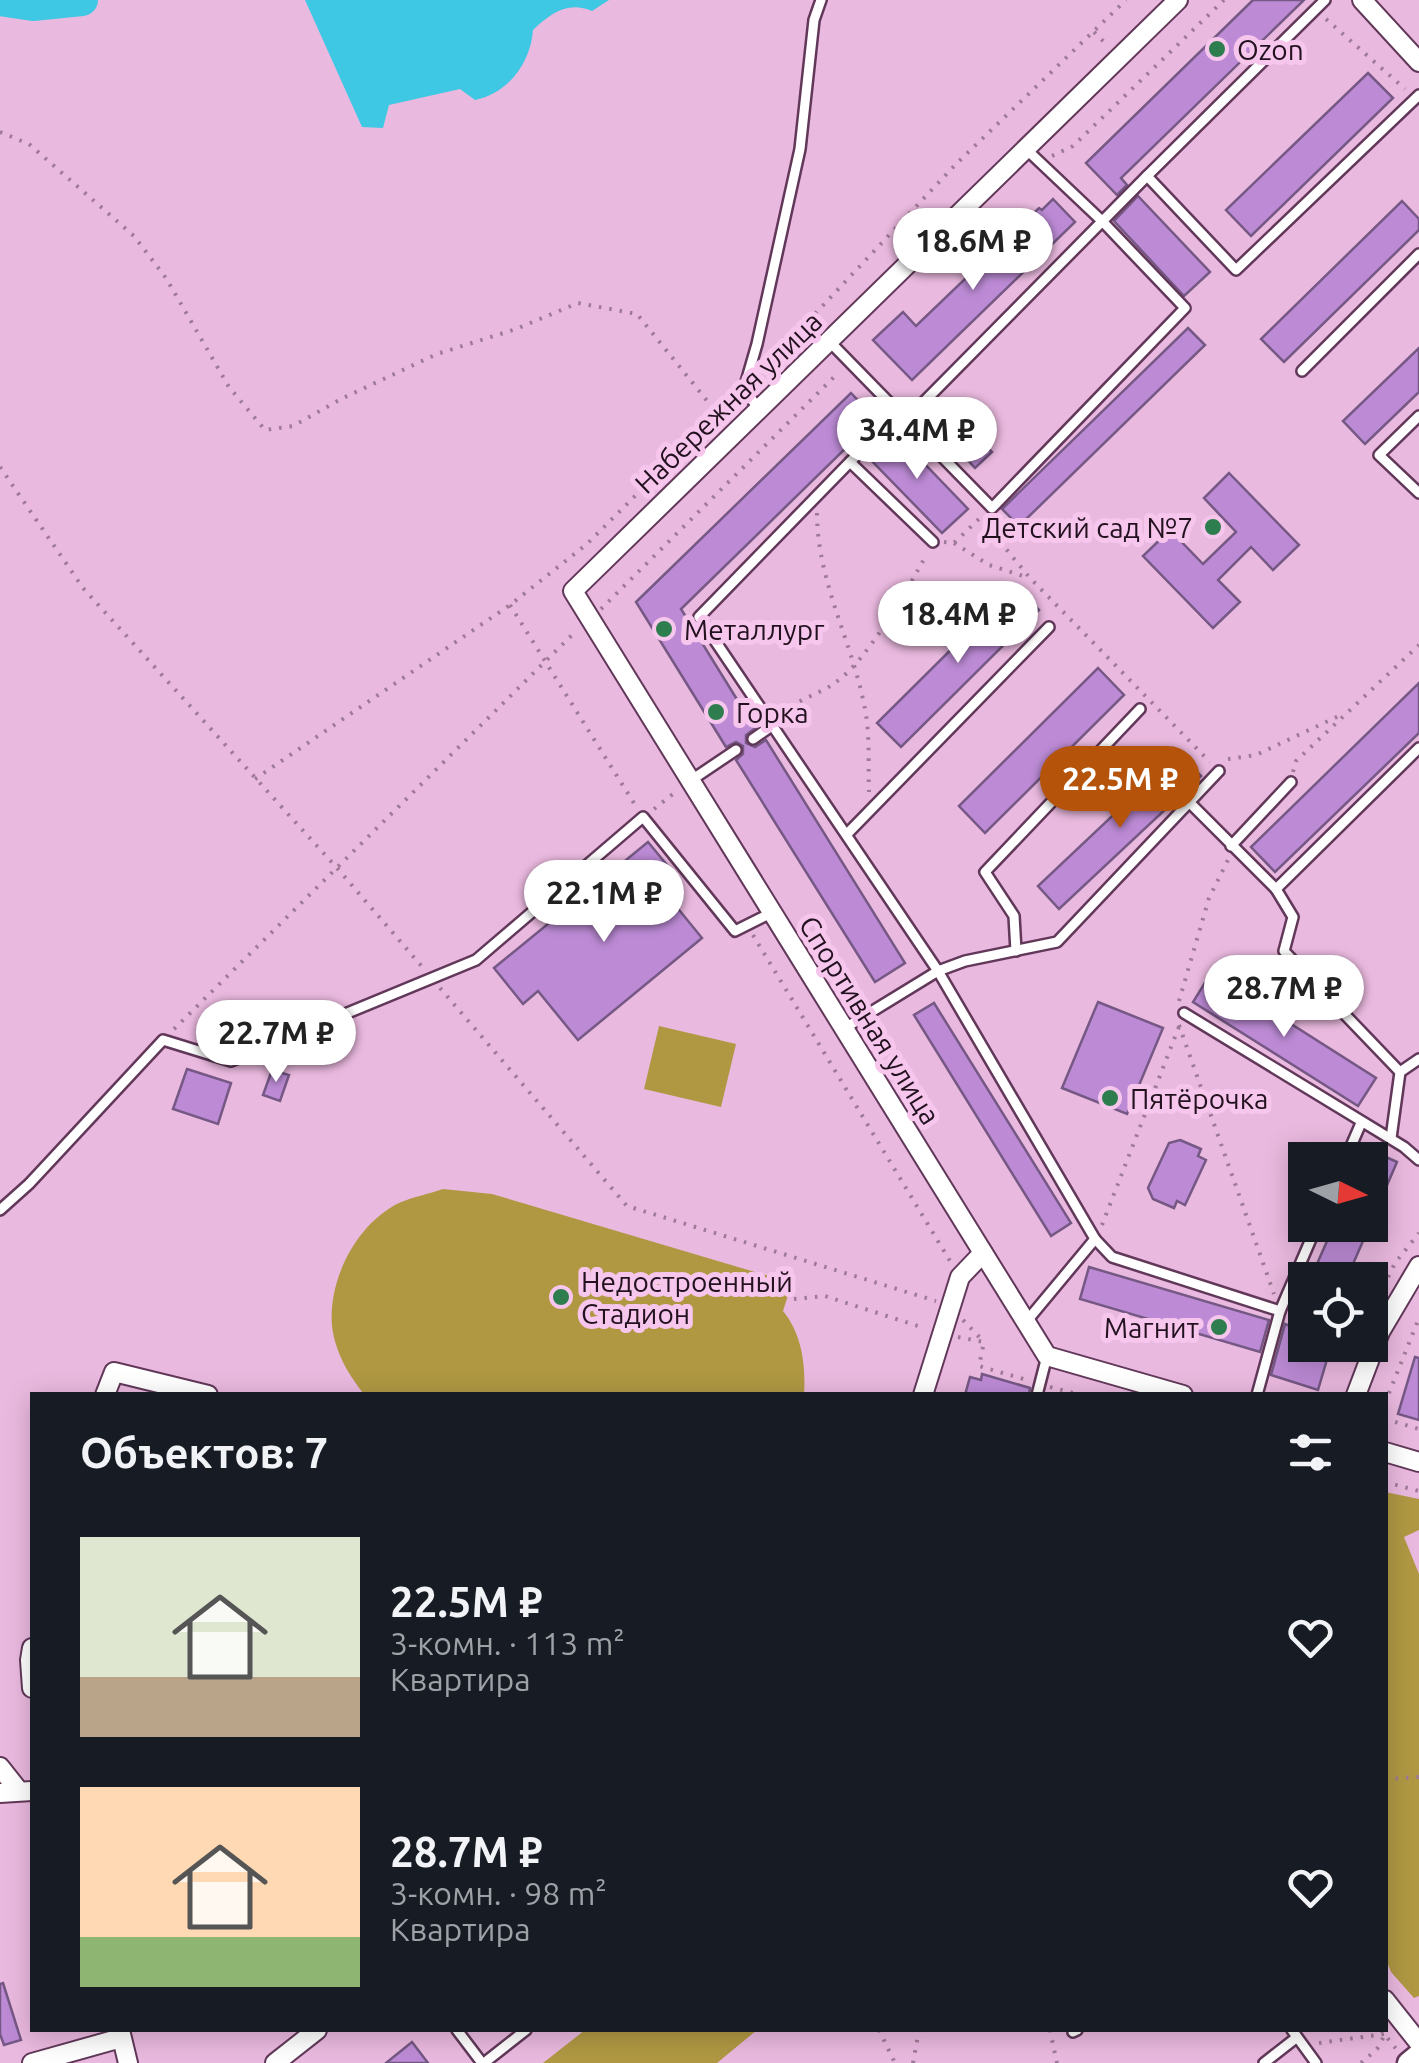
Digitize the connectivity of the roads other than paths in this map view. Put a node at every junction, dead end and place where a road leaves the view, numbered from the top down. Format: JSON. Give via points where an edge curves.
{"nodes":[{"id":1,"x":821,"y":0,"type":"edge"},
{"id":2,"x":1178,"y":0,"type":"edge"},
{"id":3,"x":1324,"y":0,"type":"edge"},
{"id":4,"x":1362,"y":0,"type":"edge"},
{"id":5,"x":1419,"y":62,"type":"edge"},
{"id":6,"x":1417,"y":96,"type":"edge"},
{"id":7,"x":1032,"y":155,"type":"junction"},
{"id":8,"x":1147,"y":176,"type":"junction"},
{"id":9,"x":1102,"y":221,"type":"junction"},
{"id":10,"x":1419,"y":254,"type":"edge"},
{"id":11,"x":829,"y":342,"type":"junction"},
{"id":12,"x":1302,"y":371,"type":"dead end"},
{"id":13,"x":759,"y":409,"type":"junction"},
{"id":14,"x":1419,"y":416,"type":"edge"},
{"id":15,"x":904,"y":421,"type":"junction"},
{"id":16,"x":850,"y":462,"type":"junction"},
{"id":17,"x":1419,"y":492,"type":"edge"},
{"id":18,"x":934,"y":542,"type":"road end"},
{"id":19,"x":574,"y":591,"type":"joint"},
{"id":20,"x":1049,"y":626,"type":"dead end"},
{"id":21,"x":1140,"y":709,"type":"dead end"},
{"id":22,"x":773,"y":725,"type":"junction"},
{"id":23,"x":753,"y":739,"type":"dead end"},
{"id":24,"x":1419,"y":748,"type":"edge"},
{"id":25,"x":736,"y":750,"type":"dead end"},
{"id":26,"x":1219,"y":770,"type":"road end"},
{"id":27,"x":690,"y":781,"type":"junction"},
{"id":28,"x":1291,"y":782,"type":"road end"},
{"id":29,"x":1190,"y":803,"type":"junction"},
{"id":30,"x":847,"y":834,"type":"junction"},
{"id":31,"x":1231,"y":846,"type":"junction"},
{"id":32,"x":1276,"y":889,"type":"junction"},
{"id":33,"x":771,"y":913,"type":"junction"},
{"id":34,"x":1016,"y":950,"type":"junction"},
{"id":35,"x":938,"y":971,"type":"junction"},
{"id":36,"x":1184,"y":1014,"type":"road end"},
{"id":37,"x":843,"y":1030,"type":"junction"},
{"id":38,"x":1419,"y":1059,"type":"edge"},
{"id":39,"x":1400,"y":1072,"type":"junction"},
{"id":40,"x":1361,"y":1122,"type":"junction"},
{"id":41,"x":1391,"y":1138,"type":"junction"},
{"id":42,"x":1353,"y":1142,"type":"edge"},
{"id":43,"x":1419,"y":1160,"type":"edge"},
{"id":44,"x":0,"y":1210,"type":"edge"},
{"id":45,"x":1095,"y":1239,"type":"junction"},
{"id":46,"x":1310,"y":1242,"type":"edge"},
{"id":47,"x":982,"y":1254,"type":"junction"},
{"id":48,"x":1419,"y":1266,"type":"edge"},
{"id":49,"x":1280,"y":1311,"type":"junction"},
{"id":50,"x":1026,"y":1322,"type":"junction"},
{"id":51,"x":1048,"y":1356,"type":"junction"},
{"id":52,"x":106,"y":1392,"type":"edge"},
{"id":53,"x":196,"y":1392,"type":"edge"},
{"id":54,"x":924,"y":1392,"type":"edge"},
{"id":55,"x":1037,"y":1392,"type":"edge"},
{"id":56,"x":1173,"y":1392,"type":"edge"},
{"id":57,"x":1258,"y":1392,"type":"edge"},
{"id":58,"x":1357,"y":1392,"type":"edge"},
{"id":59,"x":1388,"y":1453,"type":"edge"},
{"id":60,"x":1419,"y":1462,"type":"edge"},
{"id":61,"x":0,"y":1766,"type":"edge"},
{"id":62,"x":26,"y":1791,"type":"edge"},
{"id":63,"x":0,"y":1793,"type":"edge"},
{"id":64,"x":1388,"y":2004,"type":"edge"},
{"id":65,"x":314,"y":2032,"type":"edge"},
{"id":66,"x":459,"y":2032,"type":"edge"},
{"id":67,"x":523,"y":2032,"type":"edge"},
{"id":68,"x":120,"y":2034,"type":"edge"},
{"id":69,"x":1297,"y":2038,"type":"edge"},
{"id":70,"x":1419,"y":2043,"type":"edge"},
{"id":71,"x":1419,"y":2054,"type":"edge"},
{"id":72,"x":73,"y":2058,"type":"edge"},
{"id":73,"x":32,"y":2063,"type":"edge"},
{"id":74,"x":128,"y":2063,"type":"edge"},
{"id":75,"x":275,"y":2063,"type":"edge"},
{"id":76,"x":483,"y":2063,"type":"edge"},
{"id":77,"x":1264,"y":2063,"type":"edge"},
{"id":78,"x":1316,"y":2063,"type":"edge"},
{"id":79,"x":1408,"y":2063,"type":"edge"}],
"edges":[{"from":1,"to":13,"type":"lane","via":[[800,148],[744,389]]},
{"from":2,"to":7,"type":"street","name":"Набережная улица"},
{"from":3,"to":8,"type":"lane"},
{"from":4,"to":5,"type":"street"},
{"from":6,"to":8,"type":"lane","via":[[1236,270]]},
{"from":7,"to":9,"type":"lane"},
{"from":7,"to":11,"type":"street","name":"Набережная улица"},
{"from":8,"to":9,"type":"lane"},
{"from":9,"to":15,"type":"lane"},
{"from":9,"to":15,"type":"lane","via":[[1184,308],[992,508]]},
{"from":10,"to":12,"type":"lane"},
{"from":11,"to":13,"type":"street","name":"Набережная улица"},
{"from":11,"to":15,"type":"lane"},
{"from":13,"to":19,"type":"street","name":"Набережная улица"},
{"from":14,"to":17,"type":"lane","via":[[1379,455]]},
{"from":15,"to":16,"type":"lane","via":[[884,427]]},
{"from":16,"to":18,"type":"lane"},
{"from":16,"to":22,"type":"lane","via":[[699,616]]},
{"from":19,"to":27,"type":"street","name":"Спортивная улица"},
{"from":20,"to":30,"type":"lane"},
{"from":21,"to":34,"type":"lane","via":[[985,872],[1014,916]]},
{"from":22,"to":23,"type":"lane"},
{"from":22,"to":30,"type":"lane"},
{"from":24,"to":32,"type":"lane"},
{"from":25,"to":27,"type":"lane"},
{"from":26,"to":29,"type":"lane"},
{"from":27,"to":33,"type":"street","name":"Спортивная улица"},
{"from":28,"to":31,"type":"lane"},
{"from":29,"to":31,"type":"lane"},
{"from":29,"to":34,"type":"lane","via":[[1056,942]]},
{"from":30,"to":35,"type":"lane"},
{"from":31,"to":32,"type":"lane"},
{"from":32,"to":39,"type":"lane","via":[[1293,917],[1284,951]]},
{"from":33,"to":37,"type":"street","name":"Спортивная улица"},
{"from":33,"to":44,"type":"lane","via":[[735,931],[643,817],[476,960],[230,1061],[163,1040]]},
{"from":34,"to":35,"type":"lane"},
{"from":35,"to":37,"type":"lane"},
{"from":35,"to":45,"type":"lane"},
{"from":36,"to":40,"type":"lane"},
{"from":37,"to":47,"type":"street","name":"Спортивная улица"},
{"from":38,"to":39,"type":"lane"},
{"from":39,"to":41,"type":"lane"},
{"from":40,"to":41,"type":"lane"},
{"from":40,"to":42,"type":"lane"},
{"from":41,"to":43,"type":"lane"},
{"from":45,"to":49,"type":"lane","via":[[1112,1257]]},
{"from":45,"to":50,"type":"lane"},
{"from":46,"to":49,"type":"lane"},
{"from":47,"to":50,"type":"street","name":"Спортивная улица"},
{"from":47,"to":54,"type":"street","via":[[960,1278]]},
{"from":48,"to":58,"type":"street","via":[[1380,1332]]},
{"from":49,"to":57,"type":"lane"},
{"from":50,"to":51,"type":"street","name":"Спортивная улица"},
{"from":51,"to":55,"type":"lane"},
{"from":51,"to":56,"type":"street"},
{"from":52,"to":53,"type":"street","via":[[114,1372]]},
{"from":59,"to":60,"type":"street"},
{"from":61,"to":62,"type":"street"},
{"from":62,"to":63,"type":"street"},
{"from":64,"to":70,"type":"street"},
{"from":65,"to":75,"type":"street"},
{"from":66,"to":76,"type":"lane"},
{"from":67,"to":76,"type":"lane"},
{"from":68,"to":72,"type":"street"},
{"from":68,"to":74,"type":"street"},
{"from":69,"to":77,"type":"lane"},
{"from":69,"to":78,"type":"lane"},
{"from":71,"to":79,"type":"street"},
{"from":72,"to":73,"type":"street"}]}
